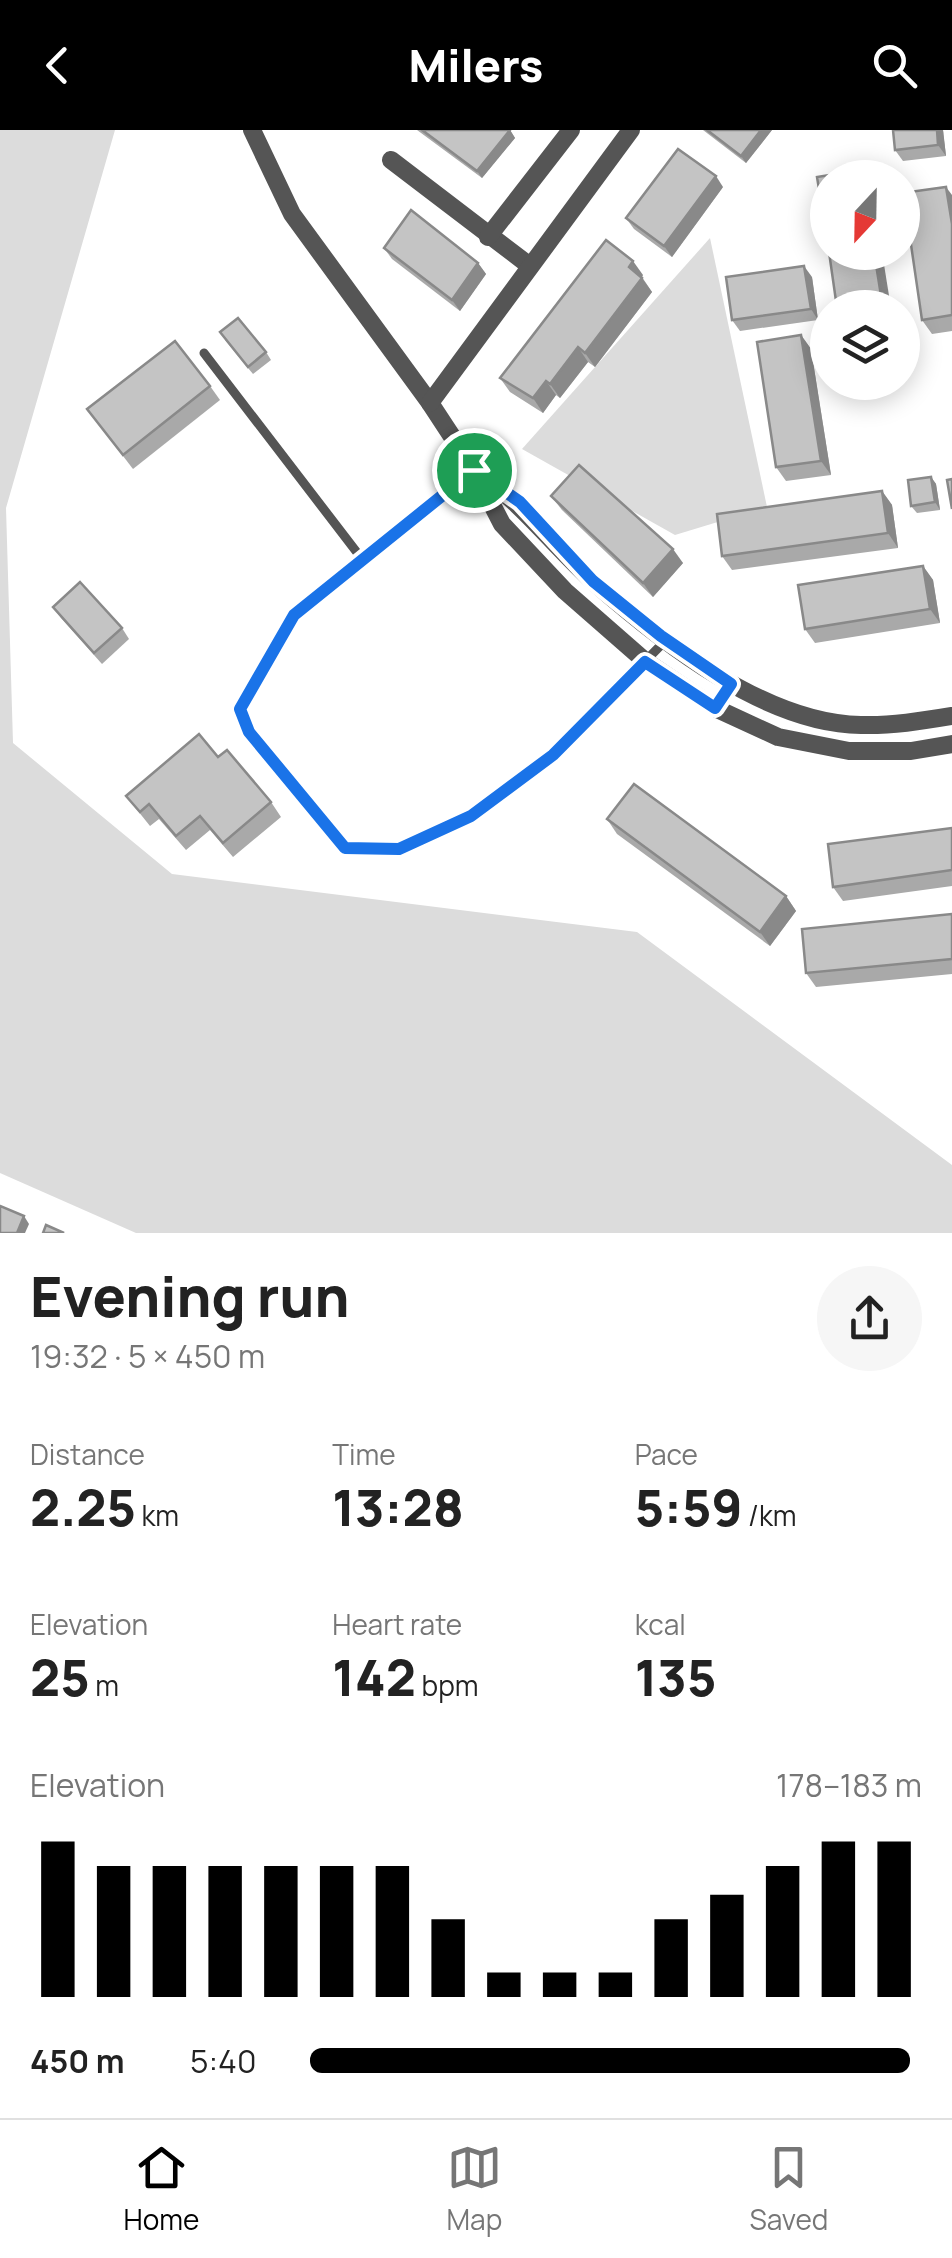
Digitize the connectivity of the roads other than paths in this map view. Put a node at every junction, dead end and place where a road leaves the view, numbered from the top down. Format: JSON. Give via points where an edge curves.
{"nodes":[{"id":1,"x":252,"y":130,"type":"edge"},
{"id":2,"x":571,"y":130,"type":"edge"},
{"id":3,"x":631,"y":130,"type":"edge"},
{"id":4,"x":391,"y":160,"type":"dead end"},
{"id":5,"x":488,"y":237,"type":"junction"},
{"id":6,"x":530,"y":266,"type":"junction"},
{"id":7,"x":204,"y":354,"type":"dead end"},
{"id":8,"x":430,"y":403,"type":"junction"},
{"id":9,"x":474,"y":470,"type":"junction"},
{"id":10,"x":362,"y":559,"type":"junction"},
{"id":11,"x":666,"y":640,"type":"junction"},
{"id":12,"x":645,"y":662,"type":"junction"},
{"id":13,"x":731,"y":684,"type":"junction"},
{"id":14,"x":715,"y":708,"type":"junction"},
{"id":15,"x":952,"y":716,"type":"edge"},
{"id":16,"x":952,"y":744,"type":"edge"}],
"edges":[{"from":1,"to":8,"type":"street","via":[[292,214]]},
{"from":2,"to":5,"type":"street"},
{"from":3,"to":6,"type":"street"},
{"from":4,"to":5,"type":"street"},
{"from":5,"to":6,"type":"street"},
{"from":6,"to":8,"type":"street"},
{"from":7,"to":10,"type":"lane"},
{"from":8,"to":9,"type":"street"},
{"from":9,"to":10,"type":"lane"},
{"from":9,"to":11,"type":"street","via":[[520,502],[593,581]]},
{"from":9,"to":12,"type":"street","via":[[502,524]]},
{"from":10,"to":12,"type":"lane","via":[[294,615],[240,709],[249,732],[345,848],[399,849],[471,816],[553,755]]},
{"from":11,"to":12,"type":"lane"},
{"from":11,"to":13,"type":"street"},
{"from":12,"to":14,"type":"street"},
{"from":13,"to":14,"type":"lane"},
{"from":13,"to":15,"type":"street","via":[[806,717],[858,726]]},
{"from":14,"to":16,"type":"street","via":[[778,738],[849,752]]}]}
